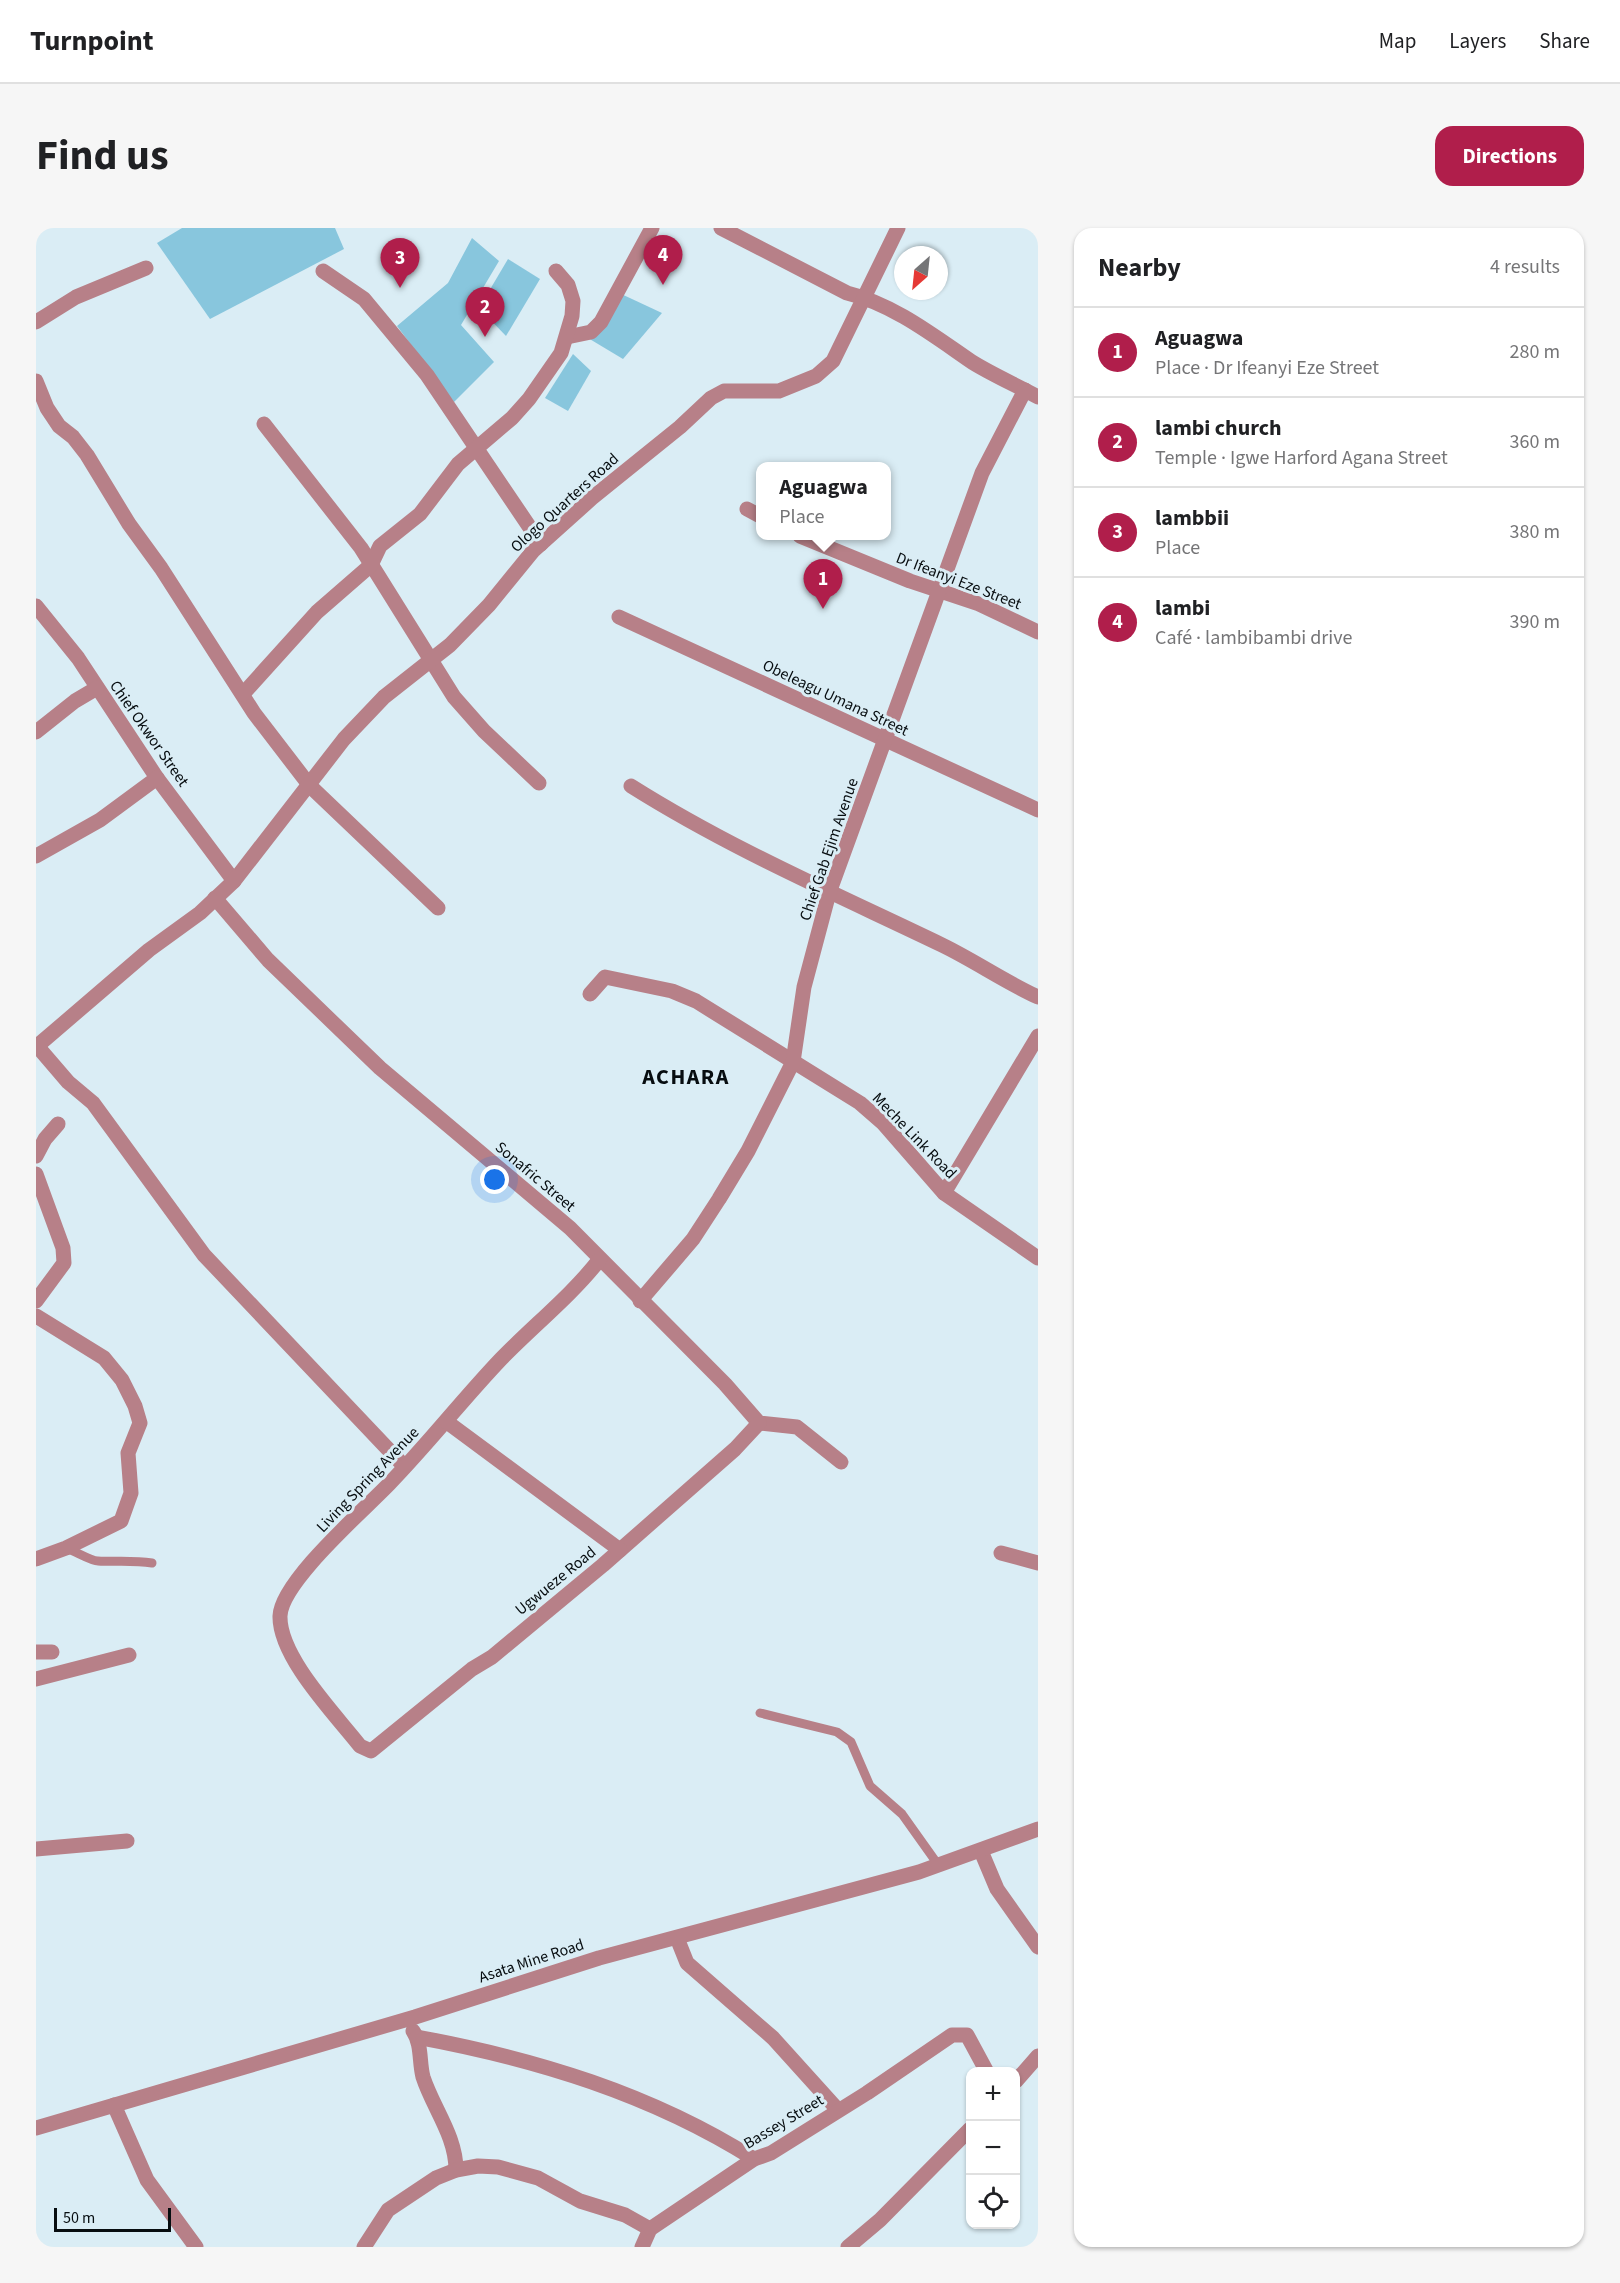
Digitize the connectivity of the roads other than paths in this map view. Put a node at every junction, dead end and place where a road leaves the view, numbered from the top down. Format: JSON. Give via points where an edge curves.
{"nodes":[{"id":1,"x":652,"y":228,"type":"edge"},
{"id":2,"x":720,"y":228,"type":"edge"},
{"id":3,"x":898,"y":228,"type":"edge"},
{"id":4,"x":743,"y":233,"type":"edge"},
{"id":5,"x":146,"y":268,"type":"dead end"},
{"id":6,"x":323,"y":271,"type":"dead end"},
{"id":7,"x":556,"y":271,"type":"dead end"},
{"id":8,"x":863,"y":297,"type":"junction"},
{"id":9,"x":36,"y":322,"type":"edge"},
{"id":10,"x":567,"y":337,"type":"junction"},
{"id":11,"x":36,"y":381,"type":"edge"},
{"id":12,"x":1032,"y":394,"type":"edge"},
{"id":13,"x":42,"y":411,"type":"edge"},
{"id":14,"x":264,"y":424,"type":"dead end"},
{"id":15,"x":477,"y":446,"type":"junction"},
{"id":16,"x":810,"y":540,"type":"edge"},
{"id":17,"x":541,"y":544,"type":"junction"},
{"id":18,"x":371,"y":565,"type":"junction"},
{"id":19,"x":939,"y":589,"type":"junction"},
{"id":20,"x":36,"y":606,"type":"edge"},
{"id":21,"x":619,"y":616,"type":"dead end"},
{"id":22,"x":1038,"y":632,"type":"edge"},
{"id":23,"x":431,"y":662,"type":"junction"},
{"id":24,"x":97,"y":688,"type":"junction"},
{"id":25,"x":243,"y":694,"type":"junction"},
{"id":26,"x":36,"y":732,"type":"edge"},
{"id":27,"x":886,"y":740,"type":"junction"},
{"id":28,"x":157,"y":778,"type":"junction"},
{"id":29,"x":539,"y":783,"type":"dead end"},
{"id":30,"x":310,"y":786,"type":"junction"},
{"id":31,"x":631,"y":786,"type":"dead end"},
{"id":32,"x":1038,"y":810,"type":"edge"},
{"id":33,"x":36,"y":856,"type":"edge"},
{"id":34,"x":234,"y":881,"type":"junction"},
{"id":35,"x":829,"y":893,"type":"junction"},
{"id":36,"x":215,"y":898,"type":"junction"},
{"id":37,"x":438,"y":908,"type":"dead end"},
{"id":38,"x":590,"y":994,"type":"dead end"},
{"id":39,"x":1038,"y":997,"type":"edge"},
{"id":40,"x":1038,"y":1036,"type":"edge"},
{"id":41,"x":37,"y":1046,"type":"edge"},
{"id":42,"x":793,"y":1062,"type":"junction"},
{"id":43,"x":58,"y":1124,"type":"dead end"},
{"id":44,"x":36,"y":1156,"type":"edge"},
{"id":45,"x":36,"y":1174,"type":"edge"},
{"id":46,"x":944,"y":1192,"type":"junction"},
{"id":47,"x":1038,"y":1258,"type":"edge"},
{"id":48,"x":600,"y":1259,"type":"junction"},
{"id":49,"x":639,"y":1300,"type":"junction"},
{"id":50,"x":36,"y":1301,"type":"edge"},
{"id":51,"x":36,"y":1316,"type":"edge"},
{"id":52,"x":447,"y":1422,"type":"junction"},
{"id":53,"x":759,"y":1424,"type":"junction"},
{"id":54,"x":841,"y":1462,"type":"dead end"},
{"id":55,"x":405,"y":1466,"type":"junction"},
{"id":56,"x":66,"y":1548,"type":"junction"},
{"id":57,"x":620,"y":1550,"type":"junction"},
{"id":58,"x":1001,"y":1553,"type":"dead end"},
{"id":59,"x":36,"y":1559,"type":"edge"},
{"id":60,"x":152,"y":1563,"type":"dead end"},
{"id":61,"x":1038,"y":1563,"type":"edge"},
{"id":62,"x":36,"y":1652,"type":"edge"},
{"id":63,"x":52,"y":1652,"type":"dead end"},
{"id":64,"x":129,"y":1655,"type":"dead end"},
{"id":65,"x":36,"y":1679,"type":"edge"},
{"id":66,"x":760,"y":1713,"type":"dead end"},
{"id":67,"x":363,"y":1749,"type":"joint"},
{"id":68,"x":1038,"y":1829,"type":"edge"},
{"id":69,"x":128,"y":1841,"type":"dead end"},
{"id":70,"x":36,"y":1849,"type":"edge"},
{"id":71,"x":981,"y":1851,"type":"junction"},
{"id":72,"x":939,"y":1866,"type":"junction"},
{"id":73,"x":677,"y":1938,"type":"junction"},
{"id":74,"x":1038,"y":1947,"type":"edge"},
{"id":75,"x":406,"y":2020,"type":"junction"},
{"id":76,"x":417,"y":2037,"type":"junction"},
{"id":77,"x":1038,"y":2056,"type":"edge"},
{"id":78,"x":984,"y":2067,"type":"edge"},
{"id":79,"x":1020,"y":2076,"type":"edge"},
{"id":80,"x":114,"y":2104,"type":"junction"},
{"id":81,"x":838,"y":2110,"type":"junction"},
{"id":82,"x":36,"y":2128,"type":"edge"},
{"id":83,"x":966,"y":2133,"type":"edge"},
{"id":84,"x":754,"y":2159,"type":"junction"},
{"id":85,"x":456,"y":2170,"type":"junction"},
{"id":86,"x":650,"y":2229,"type":"junction"},
{"id":87,"x":196,"y":2247,"type":"edge"},
{"id":88,"x":364,"y":2247,"type":"edge"},
{"id":89,"x":642,"y":2247,"type":"edge"},
{"id":90,"x":848,"y":2247,"type":"edge"}],
"edges":[{"from":1,"to":10,"type":"street","via":[[601,322],[591,332]]},
{"from":2,"to":4,"type":"street"},
{"from":3,"to":8,"type":"street","name":"Ologo Quarters Road"},
{"from":4,"to":8,"type":"street","via":[[847,293]]},
{"from":5,"to":9,"type":"street","via":[[76,297]]},
{"from":6,"to":15,"type":"street","via":[[364,299],[433,382]]},
{"from":7,"to":10,"type":"street","via":[[568,285],[573,301]]},
{"from":8,"to":12,"type":"street"},
{"from":8,"to":17,"type":"street","name":"Ologo Quarters Road","via":[[833,361],[824,370],[779,391],[729,390],[711,398]]},
{"from":10,"to":15,"type":"street","via":[[561,353],[529,399]]},
{"from":11,"to":13,"type":"street"},
{"from":12,"to":19,"type":"street","name":"Chief Gab Ejim Avenue","via":[[982,473]]},
{"from":13,"to":25,"type":"street","via":[[73,437],[87,455]]},
{"from":14,"to":18,"type":"street","via":[[330,506]]},
{"from":15,"to":17,"type":"street"},
{"from":15,"to":18,"type":"street","via":[[420,514],[380,546]]},
{"from":16,"to":19,"type":"street","name":"Dr Ifeanyi Eze Street"},
{"from":17,"to":23,"type":"street","name":"Ologo Quarters Road","via":[[489,605]]},
{"from":18,"to":23,"type":"street"},
{"from":18,"to":25,"type":"street","via":[[317,612]]},
{"from":19,"to":22,"type":"street","name":"Dr Ifeanyi Eze Street"},
{"from":19,"to":27,"type":"street","name":"Chief Gab Ejim Avenue"},
{"from":20,"to":24,"type":"street","name":"Chief Okwor Street"},
{"from":21,"to":27,"type":"street","name":"Obeleagu Umana Street"},
{"from":23,"to":29,"type":"street","via":[[467,712]]},
{"from":23,"to":30,"type":"street","name":"Ologo Quarters Road","via":[[365,717],[326,760]]},
{"from":24,"to":26,"type":"street"},
{"from":24,"to":28,"type":"street","name":"Chief Okwor Street"},
{"from":25,"to":30,"type":"street"},
{"from":27,"to":32,"type":"street","name":"Obeleagu Umana Street"},
{"from":27,"to":35,"type":"street","name":"Chief Gab Ejim Avenue"},
{"from":28,"to":33,"type":"street","via":[[100,820]]},
{"from":28,"to":34,"type":"street","name":"Chief Okwor Street"},
{"from":30,"to":34,"type":"street","name":"Ologo Quarters Road"},
{"from":30,"to":37,"type":"street"},
{"from":31,"to":35,"type":"street","via":[[693,825]]},
{"from":34,"to":36,"type":"street","name":"Ologo Quarters Road"},
{"from":35,"to":39,"type":"street","via":[[972,959]]},
{"from":35,"to":42,"type":"street","name":"Chief Gab Ejim Avenue","via":[[804,987]]},
{"from":36,"to":41,"type":"street","name":"Ologo Quarters Road"},
{"from":36,"to":48,"type":"street","name":"Sonafric Street","via":[[268,960],[380,1068],[552,1213]]},
{"from":38,"to":42,"type":"street","name":"Meche Link Road","via":[[606,977],[672,991],[696,1001]]},
{"from":40,"to":46,"type":"street"},
{"from":41,"to":55,"type":"street","via":[[68,1082],[93,1103],[204,1255]]},
{"from":42,"to":46,"type":"street","name":"Meche Link Road","via":[[860,1103]]},
{"from":42,"to":49,"type":"street","name":"Chief Gab Ejim Avenue","via":[[748,1151],[714,1207],[693,1239]]},
{"from":43,"to":44,"type":"street"},
{"from":45,"to":50,"type":"street","via":[[63,1248],[64,1263]]},
{"from":46,"to":47,"type":"street","name":"Meche Link Road"},
{"from":48,"to":49,"type":"street","name":"Sonafric Street"},
{"from":48,"to":52,"type":"street","name":"Living Spring Avenue","via":[[486,1375]]},
{"from":49,"to":53,"type":"street","name":"Sonafric Street","via":[[725,1384]]},
{"from":51,"to":56,"type":"street","via":[[104,1358],[130,1394],[140,1423],[128,1453],[131,1476],[127,1510],[115,1525]]},
{"from":52,"to":55,"type":"street","name":"Living Spring Avenue"},
{"from":52,"to":57,"type":"street"},
{"from":53,"to":54,"type":"street","via":[[797,1427]]},
{"from":53,"to":57,"type":"street","name":"Ugwueze Road"},
{"from":55,"to":67,"type":"street","name":"Living Spring Avenue","via":[[309,1566],[292,1587],[280,1616],[288,1650]]},
{"from":56,"to":59,"type":"street"},
{"from":56,"to":60,"type":"lane","via":[[95,1561],[127,1559]]},
{"from":57,"to":67,"type":"street","name":"Ugwueze Road","via":[[371,1751]]},
{"from":58,"to":61,"type":"street"},
{"from":62,"to":63,"type":"street"},
{"from":64,"to":65,"type":"street"},
{"from":66,"to":72,"type":"lane","via":[[837,1732],[850,1742],[870,1786],[902,1814]]},
{"from":68,"to":71,"type":"street","name":"Asata Mine Road"},
{"from":69,"to":70,"type":"street"},
{"from":71,"to":72,"type":"street","name":"Asata Mine Road"},
{"from":71,"to":74,"type":"street","via":[[997,1889]]},
{"from":72,"to":73,"type":"street","name":"Asata Mine Road"},
{"from":73,"to":75,"type":"street","name":"Asata Mine Road","via":[[559,1970]]},
{"from":73,"to":81,"type":"street","via":[[687,1963],[779,2044]]},
{"from":75,"to":76,"type":"street"},
{"from":75,"to":80,"type":"street","name":"Asata Mine Road"},
{"from":76,"to":84,"type":"street","via":[[565,2071],[657,2106]]},
{"from":76,"to":85,"type":"street","via":[[423,2076],[450,2139]]},
{"from":77,"to":79,"type":"street"},
{"from":78,"to":81,"type":"street","name":"Bassey Street","via":[[967,2035],[952,2035]]},
{"from":80,"to":82,"type":"street","name":"Asata Mine Road"},
{"from":80,"to":87,"type":"street","via":[[147,2180]]},
{"from":81,"to":84,"type":"street","name":"Bassey Street","via":[[771,2153]]},
{"from":83,"to":90,"type":"street"},
{"from":84,"to":86,"type":"street","name":"Bassey Street"},
{"from":85,"to":86,"type":"street","via":[[498,2167],[538,2178],[580,2201],[625,2215]]},
{"from":85,"to":88,"type":"street","via":[[436,2178],[388,2210]]},
{"from":86,"to":89,"type":"street"}]}
